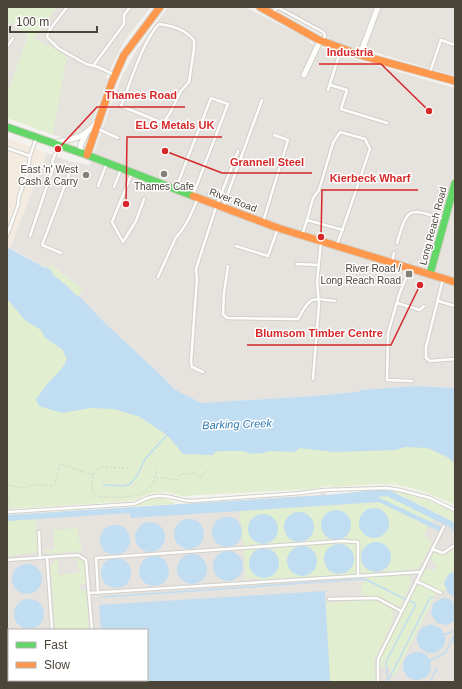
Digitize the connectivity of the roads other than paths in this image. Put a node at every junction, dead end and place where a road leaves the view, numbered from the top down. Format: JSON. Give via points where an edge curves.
{"nodes":[{"id":1,"x":67,"y":7,"type":"edge"},
{"id":2,"x":130,"y":7,"type":"edge"},
{"id":3,"x":160,"y":7,"type":"edge"},
{"id":4,"x":260,"y":7,"type":"edge"},
{"id":5,"x":378,"y":7,"type":"edge"},
{"id":6,"x":13,"y":38,"type":"dead end"},
{"id":7,"x":322,"y":41,"type":"junction"},
{"id":8,"x":455,"y":45,"type":"edge"},
{"id":9,"x":7,"y":47,"type":"edge"},
{"id":10,"x":341,"y":49,"type":"junction"},
{"id":11,"x":360,"y":55,"type":"junction"},
{"id":12,"x":93,"y":66,"type":"junction"},
{"id":13,"x":429,"y":74,"type":"junction"},
{"id":14,"x":115,"y":75,"type":"junction"},
{"id":15,"x":304,"y":75,"type":"dead end"},
{"id":16,"x":453,"y":79,"type":"edge"},
{"id":17,"x":330,"y":85,"type":"junction"},
{"id":18,"x":328,"y":90,"type":"dead end"},
{"id":19,"x":262,"y":100,"type":"dead end"},
{"id":20,"x":121,"y":106,"type":"joint"},
{"id":21,"x":387,"y":123,"type":"dead end"},
{"id":22,"x":96,"y":125,"type":"junction"},
{"id":23,"x":7,"y":127,"type":"edge"},
{"id":24,"x":87,"y":133,"type":"junction"},
{"id":25,"x":274,"y":136,"type":"dead end"},
{"id":26,"x":36,"y":138,"type":"junction"},
{"id":27,"x":118,"y":138,"type":"dead end"},
{"id":28,"x":56,"y":144,"type":"junction"},
{"id":29,"x":7,"y":148,"type":"edge"},
{"id":30,"x":238,"y":151,"type":"dead end"},
{"id":31,"x":83,"y":153,"type":"junction"},
{"id":32,"x":30,"y":156,"type":"junction"},
{"id":33,"x":107,"y":162,"type":"junction"},
{"id":34,"x":54,"y":165,"type":"junction"},
{"id":35,"x":121,"y":168,"type":"junction"},
{"id":36,"x":132,"y":172,"type":"junction"},
{"id":37,"x":455,"y":182,"type":"edge"},
{"id":38,"x":98,"y":186,"type":"dead end"},
{"id":39,"x":114,"y":186,"type":"dead end"},
{"id":40,"x":176,"y":189,"type":"junction"},
{"id":41,"x":209,"y":194,"type":"dead end"},
{"id":42,"x":196,"y":197,"type":"junction"},
{"id":43,"x":144,"y":199,"type":"dead end"},
{"id":44,"x":220,"y":203,"type":"junction"},
{"id":45,"x":445,"y":219,"type":"junction"},
{"id":46,"x":307,"y":220,"type":"junction"},
{"id":47,"x":262,"y":222,"type":"junction"},
{"id":48,"x":278,"y":228,"type":"junction"},
{"id":49,"x":343,"y":230,"type":"junction"},
{"id":50,"x":7,"y":235,"type":"edge"},
{"id":51,"x":30,"y":236,"type":"dead end"},
{"id":52,"x":302,"y":236,"type":"junction"},
{"id":53,"x":321,"y":242,"type":"junction"},
{"id":54,"x":397,"y":243,"type":"dead end"},
{"id":55,"x":236,"y":246,"type":"dead end"},
{"id":56,"x":336,"y":246,"type":"junction"},
{"id":57,"x":61,"y":253,"type":"dead end"},
{"id":58,"x":394,"y":253,"type":"dead end"},
{"id":59,"x":392,"y":263,"type":"junction"},
{"id":60,"x":296,"y":264,"type":"dead end"},
{"id":61,"x":319,"y":265,"type":"junction"},
{"id":62,"x":228,"y":266,"type":"dead end"},
{"id":63,"x":410,"y":269,"type":"junction"},
{"id":64,"x":430,"y":274,"type":"junction"},
{"id":65,"x":158,"y":276,"type":"dead end"},
{"id":66,"x":443,"y":278,"type":"junction"},
{"id":67,"x":455,"y":282,"type":"edge"},
{"id":68,"x":317,"y":298,"type":"junction"},
{"id":69,"x":438,"y":300,"type":"junction"},
{"id":70,"x":335,"y":301,"type":"dead end"},
{"id":71,"x":397,"y":303,"type":"junction"},
{"id":72,"x":424,"y":306,"type":"dead end"},
{"id":73,"x":455,"y":306,"type":"edge"},
{"id":74,"x":455,"y":359,"type":"edge"},
{"id":75,"x":203,"y":372,"type":"dead end"},
{"id":76,"x":313,"y":379,"type":"dead end"},
{"id":77,"x":412,"y":381,"type":"dead end"},
{"id":78,"x":455,"y":510,"type":"edge"},
{"id":79,"x":7,"y":512,"type":"edge"},
{"id":80,"x":444,"y":526,"type":"dead end"},
{"id":81,"x":39,"y":532,"type":"dead end"},
{"id":82,"x":455,"y":545,"type":"edge"},
{"id":83,"x":432,"y":549,"type":"junction"},
{"id":84,"x":47,"y":557,"type":"junction"},
{"id":85,"x":40,"y":558,"type":"junction"},
{"id":86,"x":7,"y":560,"type":"edge"},
{"id":87,"x":421,"y":572,"type":"junction"},
{"id":88,"x":358,"y":576,"type":"junction"},
{"id":89,"x":416,"y":581,"type":"junction"},
{"id":90,"x":89,"y":593,"type":"junction"},
{"id":91,"x":98,"y":593,"type":"junction"},
{"id":92,"x":441,"y":593,"type":"dead end"},
{"id":93,"x":329,"y":599,"type":"dead end"},
{"id":94,"x":401,"y":611,"type":"junction"},
{"id":95,"x":52,"y":629,"type":"edge"},
{"id":96,"x":92,"y":629,"type":"edge"},
{"id":97,"x":378,"y":682,"type":"edge"}],
"edges":[{"from":1,"to":12,"type":"lane","via":[[47,37],[58,48]]},
{"from":2,"to":12,"type":"lane","via":[[124,15],[124,24]]},
{"from":3,"to":14,"type":"street","via":[[124,55]]},
{"from":4,"to":7,"type":"street"},
{"from":5,"to":11,"type":"street"},
{"from":6,"to":9,"type":"lane"},
{"from":7,"to":10,"type":"street"},
{"from":7,"to":15,"type":"street"},
{"from":8,"to":13,"type":"lane","via":[[441,40]]},
{"from":10,"to":11,"type":"street"},
{"from":10,"to":17,"type":"lane"},
{"from":11,"to":13,"type":"street"},
{"from":12,"to":14,"type":"lane"},
{"from":13,"to":16,"type":"street"},
{"from":14,"to":22,"type":"street"},
{"from":17,"to":18,"type":"lane"},
{"from":17,"to":21,"type":"lane","via":[[347,90],[341,109]]},
{"from":19,"to":44,"type":"lane"},
{"from":20,"to":20,"type":"lane","via":[[163,123],[180,91],[188,82],[194,40],[176,27],[159,24],[147,41]]},
{"from":22,"to":24,"type":"street"},
{"from":22,"to":27,"type":"lane"},
{"from":22,"to":31,"type":"street"},
{"from":23,"to":26,"type":"street","name":"River Road"},
{"from":24,"to":28,"type":"street"},
{"from":24,"to":31,"type":"street","via":[[81,144]]},
{"from":25,"to":47,"type":"lane","via":[[288,140]]},
{"from":26,"to":28,"type":"street","name":"River Road"},
{"from":26,"to":32,"type":"lane"},
{"from":28,"to":31,"type":"street","name":"River Road"},
{"from":28,"to":34,"type":"lane","via":[[52,162]]},
{"from":29,"to":32,"type":"lane"},
{"from":30,"to":44,"type":"lane"},
{"from":31,"to":33,"type":"street","name":"River Road"},
{"from":32,"to":50,"type":"lane","via":[[27,175]]},
{"from":33,"to":35,"type":"street","name":"River Road"},
{"from":33,"to":38,"type":"lane"},
{"from":34,"to":51,"type":"lane"},
{"from":34,"to":57,"type":"lane","via":[[70,172],[42,245]]},
{"from":35,"to":36,"type":"street","name":"River Road"},
{"from":35,"to":39,"type":"lane"},
{"from":36,"to":40,"type":"street","name":"River Road"},
{"from":36,"to":43,"type":"lane","via":[[112,222],[123,242],[136,221]]},
{"from":37,"to":45,"type":"street","name":"Long Reach Road"},
{"from":40,"to":42,"type":"street","name":"River Road"},
{"from":40,"to":42,"type":"lane","via":[[211,98],[228,104]]},
{"from":41,"to":44,"type":"lane"},
{"from":42,"to":44,"type":"street","name":"River Road"},
{"from":42,"to":65,"type":"lane","via":[[191,214],[176,237]]},
{"from":44,"to":47,"type":"street","name":"River Road"},
{"from":44,"to":75,"type":"lane","via":[[196,269],[191,362],[192,367]]},
{"from":45,"to":54,"type":"lane","via":[[419,211],[410,213],[403,222]]},
{"from":45,"to":64,"type":"street","name":"Long Reach Road"},
{"from":46,"to":49,"type":"lane"},
{"from":46,"to":49,"type":"lane","via":[[333,142],[340,132],[365,139],[370,149]]},
{"from":46,"to":52,"type":"lane"},
{"from":47,"to":48,"type":"street","name":"River Road"},
{"from":48,"to":52,"type":"street","name":"River Road"},
{"from":48,"to":55,"type":"lane","via":[[268,256]]},
{"from":49,"to":56,"type":"lane"},
{"from":52,"to":53,"type":"street","name":"River Road"},
{"from":53,"to":56,"type":"street","name":"River Road"},
{"from":53,"to":61,"type":"lane"},
{"from":56,"to":59,"type":"street","name":"River Road"},
{"from":58,"to":59,"type":"lane"},
{"from":59,"to":63,"type":"street","name":"River Road"},
{"from":60,"to":61,"type":"lane"},
{"from":61,"to":68,"type":"lane"},
{"from":62,"to":68,"type":"lane","via":[[223,314],[227,318],[298,319],[307,303]]},
{"from":63,"to":64,"type":"street","name":"River Road"},
{"from":63,"to":71,"type":"lane"},
{"from":64,"to":66,"type":"street","name":"River Road"},
{"from":66,"to":67,"type":"street","name":"River Road"},
{"from":66,"to":69,"type":"lane"},
{"from":68,"to":70,"type":"lane"},
{"from":68,"to":76,"type":"lane","via":[[319,304]]},
{"from":69,"to":73,"type":"lane"},
{"from":69,"to":74,"type":"lane","via":[[426,347],[426,358],[430,361]]},
{"from":71,"to":72,"type":"lane","via":[[420,310]]},
{"from":71,"to":77,"type":"lane","via":[[388,333],[387,380]]},
{"from":78,"to":79,"type":"lane","via":[[430,498],[388,488],[324,490],[183,501],[163,496],[150,497],[134,504]]},
{"from":80,"to":83,"type":"lane"},
{"from":81,"to":85,"type":"lane"},
{"from":82,"to":83,"type":"lane","via":[[442,553]]},
{"from":83,"to":87,"type":"lane"},
{"from":84,"to":85,"type":"lane"},
{"from":84,"to":90,"type":"lane","via":[[78,555],[86,560]]},
{"from":84,"to":95,"type":"lane"},
{"from":85,"to":86,"type":"lane"},
{"from":87,"to":88,"type":"lane"},
{"from":87,"to":89,"type":"lane"},
{"from":88,"to":91,"type":"lane"},
{"from":88,"to":91,"type":"lane","via":[[358,542],[335,542],[96,558]]},
{"from":89,"to":92,"type":"lane"},
{"from":89,"to":94,"type":"lane"},
{"from":90,"to":91,"type":"lane"},
{"from":90,"to":96,"type":"lane"},
{"from":93,"to":94,"type":"lane","via":[[377,598]]},
{"from":94,"to":97,"type":"lane","via":[[378,659]]}]}
